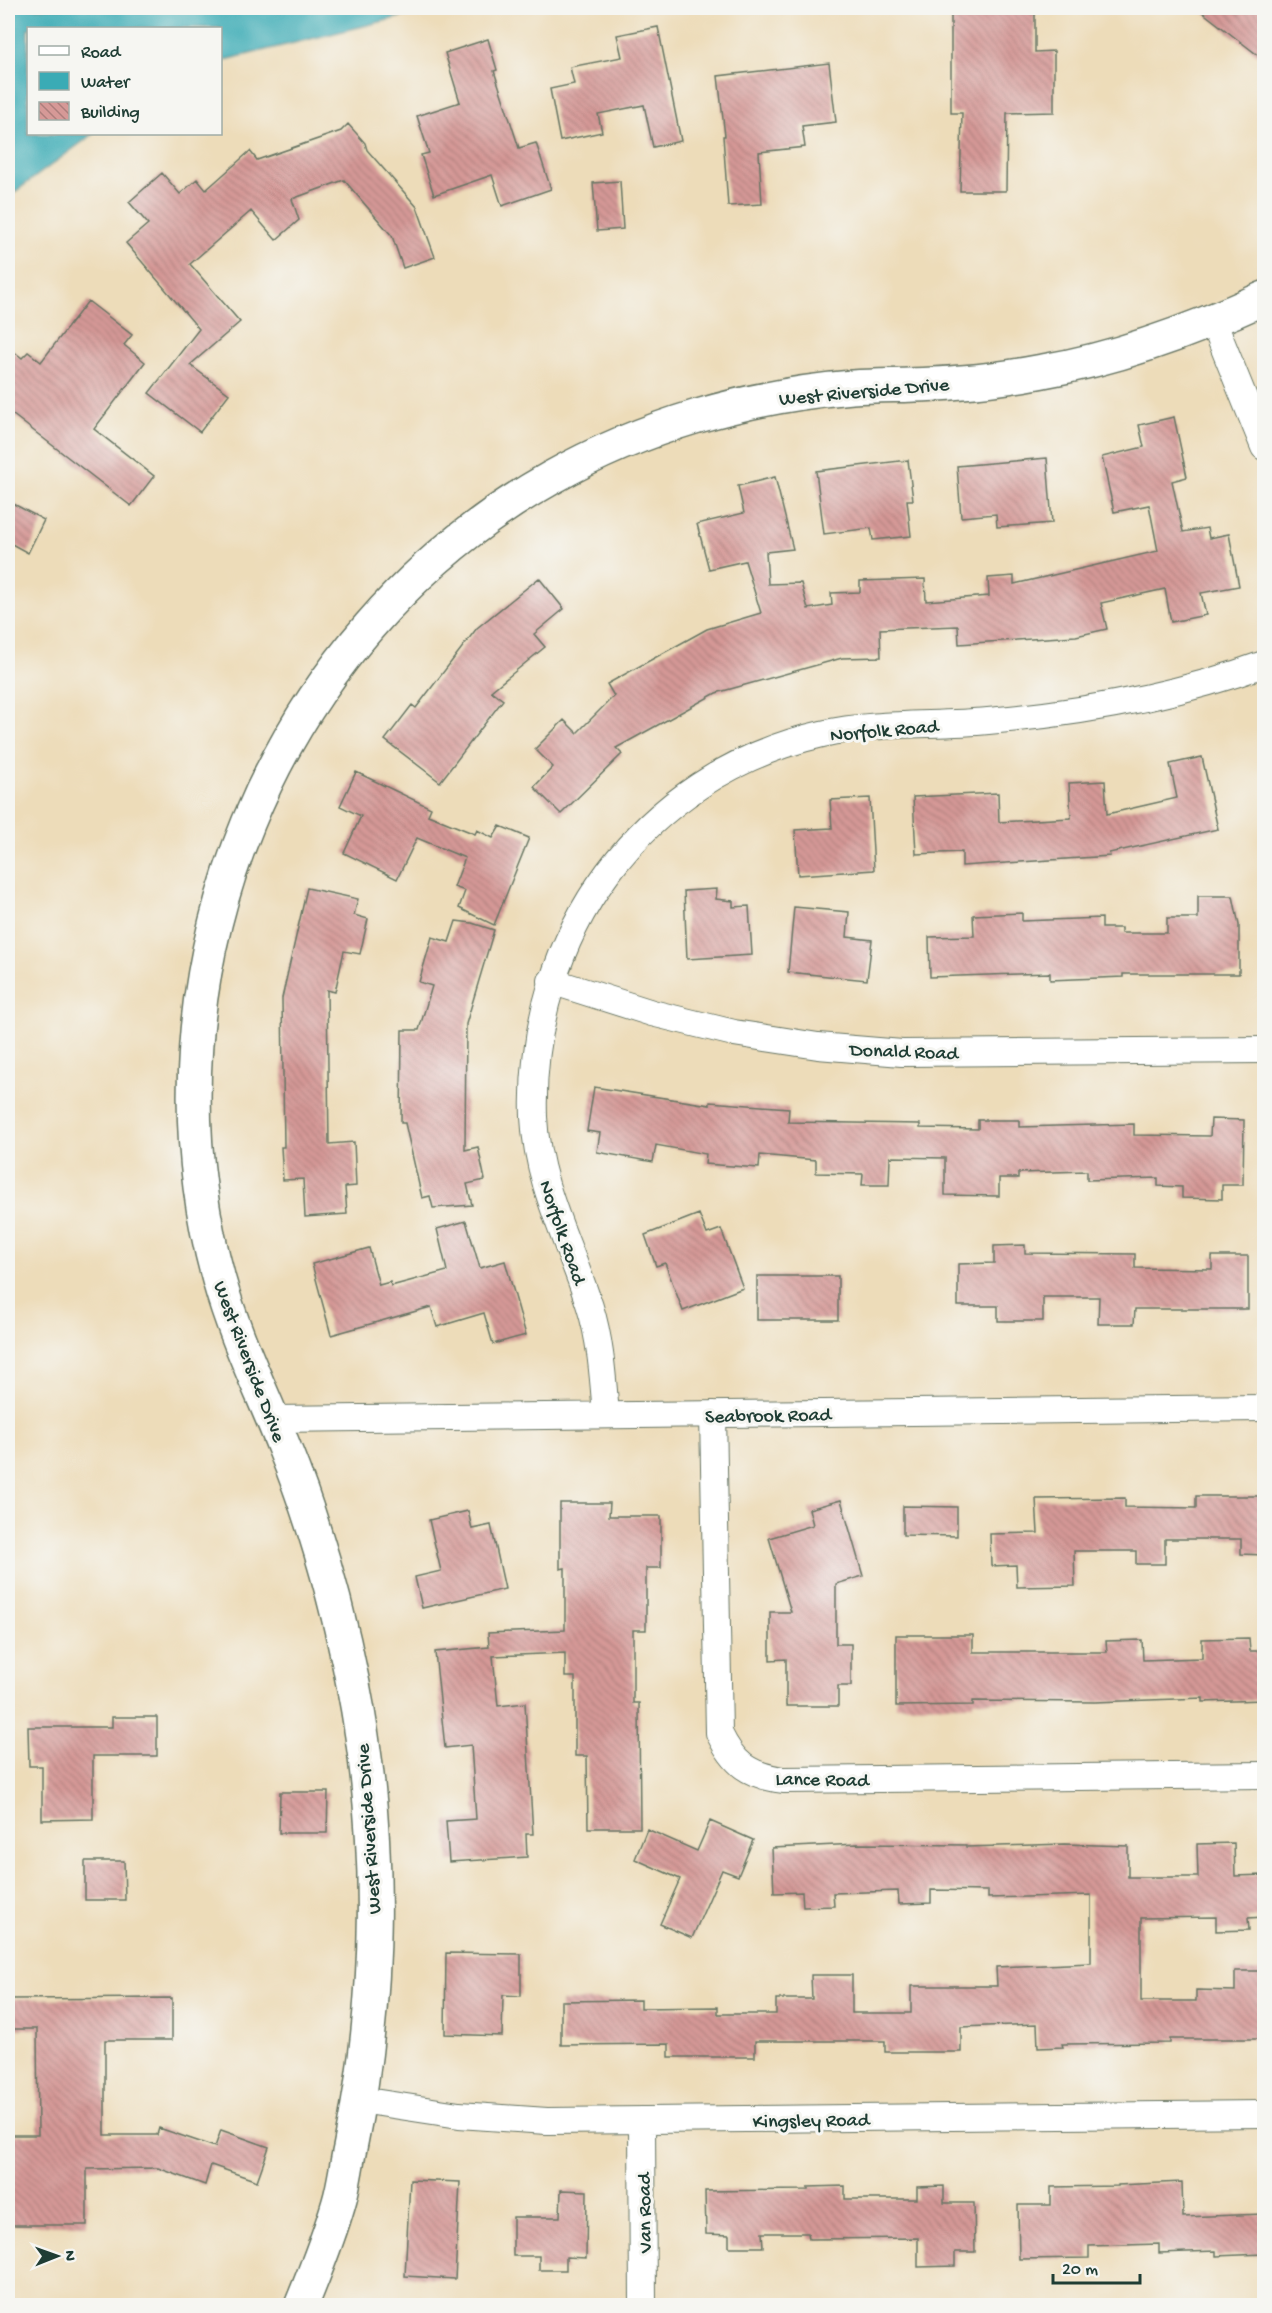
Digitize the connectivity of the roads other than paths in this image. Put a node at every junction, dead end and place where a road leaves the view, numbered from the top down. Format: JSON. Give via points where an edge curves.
{"nodes":[{"id":1,"x":1264,"y":298,"type":"edge"},
{"id":2,"x":1213,"y":321,"type":"junction"},
{"id":3,"x":1264,"y":447,"type":"edge"},
{"id":4,"x":1264,"y":664,"type":"edge"},
{"id":5,"x":551,"y":981,"type":"junction"},
{"id":6,"x":1264,"y":1050,"type":"edge"},
{"id":7,"x":1264,"y":1408,"type":"edge"},
{"id":8,"x":713,"y":1414,"type":"junction"},
{"id":9,"x":606,"y":1415,"type":"junction"},
{"id":10,"x":272,"y":1419,"type":"junction"},
{"id":11,"x":1264,"y":1775,"type":"edge"},
{"id":12,"x":360,"y":2100,"type":"junction"},
{"id":13,"x":1264,"y":2114,"type":"edge"},
{"id":14,"x":642,"y":2121,"type":"junction"},
{"id":15,"x":301,"y":2306,"type":"edge"},
{"id":16,"x":643,"y":2306,"type":"edge"}],
"edges":[{"from":1,"to":2,"type":"street","name":"West Riverside Drive"},
{"from":2,"to":3,"type":"street"},
{"from":2,"to":10,"type":"street","name":"West Riverside Drive","via":[[1103,358],[1046,371],[960,383],[849,388],[779,397],[696,416],[623,442],[508,504],[416,579],[371,624],[308,707],[256,803],[222,895],[197,1023],[194,1127],[207,1230],[235,1330]]},
{"from":4,"to":5,"type":"street","name":"Norfolk Road","via":[[1167,693],[1077,710],[822,734],[774,748],[729,768],[686,795],[648,827],[614,864],[588,900]]},
{"from":5,"to":6,"type":"street","name":"Donald Road","via":[[652,1013],[734,1033],[818,1046],[902,1053]]},
{"from":5,"to":9,"type":"street","name":"Norfolk Road","via":[[534,1071],[534,1121],[542,1170],[556,1218],[591,1311],[602,1362]]},
{"from":7,"to":8,"type":"street","name":"Seabrook Road"},
{"from":8,"to":9,"type":"street","name":"Seabrook Road"},
{"from":8,"to":11,"type":"street","name":"Lance Road","via":[[719,1732],[728,1752],[743,1767],[762,1777],[783,1780]]},
{"from":9,"to":10,"type":"street","name":"Seabrook Road"},
{"from":10,"to":12,"type":"street","name":"West Riverside Drive","via":[[308,1512],[334,1600],[354,1689],[367,1781],[374,1907],[372,1988]]},
{"from":12,"to":14,"type":"street","name":"Kingsley Road","via":[[459,2115],[547,2121]]},
{"from":12,"to":15,"type":"street","name":"West Riverside Drive","via":[[339,2203]]},
{"from":13,"to":14,"type":"street","name":"Kingsley Road"},
{"from":14,"to":16,"type":"street","name":"Van Road"}]}
